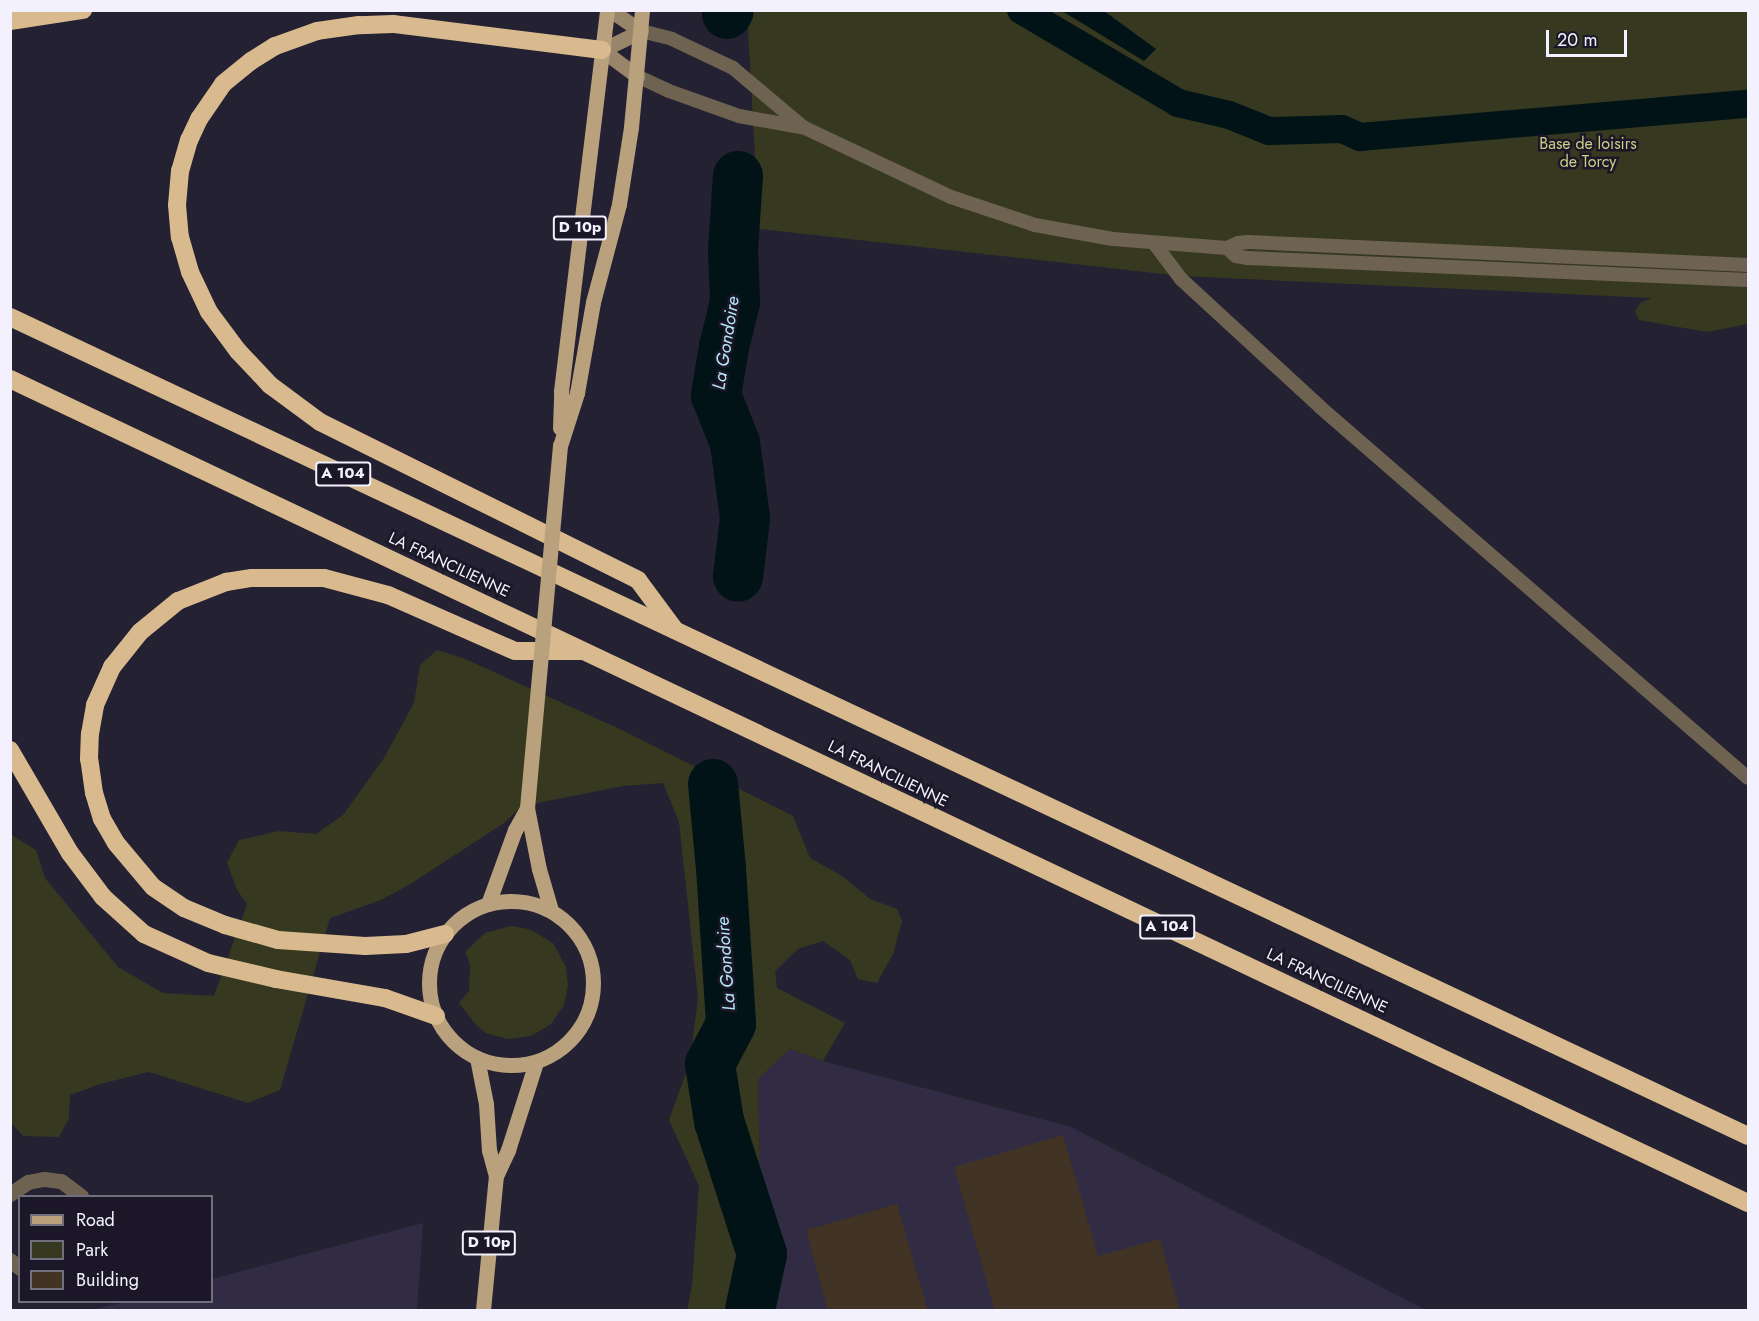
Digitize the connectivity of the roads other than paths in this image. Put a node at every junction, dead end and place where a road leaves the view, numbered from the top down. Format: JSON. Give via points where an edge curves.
{"nodes":[{"id":1,"x":83,"y":10,"type":"edge"},
{"id":2,"x":608,"y":10,"type":"edge"},
{"id":3,"x":642,"y":10,"type":"edge"},
{"id":4,"x":10,"y":21,"type":"edge"},
{"id":5,"x":640,"y":31,"type":"junction"},
{"id":6,"x":602,"y":50,"type":"junction"},
{"id":7,"x":637,"y":76,"type":"junction"},
{"id":8,"x":805,"y":128,"type":"junction"},
{"id":9,"x":1154,"y":243,"type":"junction"},
{"id":10,"x":1227,"y":248,"type":"junction"},
{"id":11,"x":1749,"y":265,"type":"edge"},
{"id":12,"x":1749,"y":280,"type":"edge"},
{"id":13,"x":10,"y":317,"type":"edge"},
{"id":14,"x":10,"y":379,"type":"edge"},
{"id":15,"x":560,"y":446,"type":"junction"},
{"id":16,"x":676,"y":631,"type":"junction"},
{"id":17,"x":586,"y":651,"type":"junction"},
{"id":18,"x":10,"y":750,"type":"edge"},
{"id":19,"x":1749,"y":778,"type":"edge"},
{"id":20,"x":527,"y":808,"type":"junction"},
{"id":21,"x":488,"y":904,"type":"junction"},
{"id":22,"x":551,"y":910,"type":"junction"},
{"id":23,"x":444,"y":934,"type":"junction"},
{"id":24,"x":436,"y":1016,"type":"junction"},
{"id":25,"x":477,"y":1058,"type":"junction"},
{"id":26,"x":536,"y":1062,"type":"junction"},
{"id":27,"x":1749,"y":1136,"type":"edge"},
{"id":28,"x":496,"y":1176,"type":"junction"},
{"id":29,"x":10,"y":1194,"type":"edge"},
{"id":30,"x":78,"y":1195,"type":"edge"},
{"id":31,"x":1749,"y":1203,"type":"edge"},
{"id":32,"x":483,"y":1311,"type":"edge"}],
"edges":[{"from":1,"to":4,"type":"highway"},
{"from":2,"to":5,"type":"main road"},
{"from":2,"to":6,"type":"main road","number":"D 10p"},
{"from":3,"to":5,"type":"main road","number":"D 10p"},
{"from":5,"to":6,"type":"main road"},
{"from":5,"to":7,"type":"main road","number":"D 10p"},
{"from":5,"to":8,"type":"lane","via":[[672,39],[733,68]]},
{"from":6,"to":7,"type":"main road"},
{"from":6,"to":15,"type":"main road","number":"D 10p","via":[[561,391]]},
{"from":6,"to":16,"type":"highway","via":[[393,24],[317,31],[276,46],[223,84],[199,119],[180,171],[180,237],[190,272],[209,312],[270,385],[320,422],[638,580]]},
{"from":7,"to":8,"type":"lane","via":[[739,116]]},
{"from":7,"to":15,"type":"main road","number":"D 10p","via":[[619,204],[593,302],[577,393]]},
{"from":8,"to":9,"type":"lane","via":[[951,197],[1035,225]]},
{"from":9,"to":10,"type":"lane"},
{"from":9,"to":19,"type":"lane","via":[[1181,279],[1320,407]]},
{"from":10,"to":11,"type":"lane","via":[[1248,242]]},
{"from":10,"to":12,"type":"lane","via":[[1236,256],[1247,258]]},
{"from":13,"to":16,"type":"highway","number":"A 104"},
{"from":14,"to":17,"type":"highway","name":"LA FRANCILIENNE","number":"A 104"},
{"from":15,"to":20,"type":"main road","number":"D 10p","bridge":true},
{"from":16,"to":27,"type":"highway","number":"A 104"},
{"from":17,"to":23,"type":"highway","via":[[515,651],[388,596],[324,578],[252,578],[226,582],[178,602],[140,632],[112,667],[95,705],[90,734],[94,793],[102,819],[116,843],[153,887],[184,908],[278,940],[365,946],[406,944]]},
{"from":17,"to":31,"type":"highway","name":"LA FRANCILIENNE","number":"A 104"},
{"from":18,"to":24,"type":"highway","via":[[70,853],[103,897],[144,934],[208,963],[385,998]]},
{"from":20,"to":21,"type":"main road","number":"D 10p"},
{"from":20,"to":22,"type":"main road","number":"D 10p","via":[[538,869]]},
{"from":21,"to":22,"type":"main road","via":[[524,901]]},
{"from":21,"to":23,"type":"main road","via":[[466,914]]},
{"from":22,"to":26,"type":"main road","via":[[580,938],[588,953],[593,986],[586,1018],[577,1033]]},
{"from":23,"to":24,"type":"main road","via":[[429,974]]},
{"from":24,"to":25,"type":"main road","via":[[453,1041]]},
{"from":25,"to":26,"type":"main road","via":[[506,1065]]},
{"from":25,"to":28,"type":"main road","number":"D 10p"},
{"from":26,"to":28,"type":"main road","number":"D 10p"},
{"from":28,"to":32,"type":"main road","number":"D 10p"},
{"from":29,"to":30,"type":"street","via":[[28,1182],[44,1179],[61,1181]]}]}
